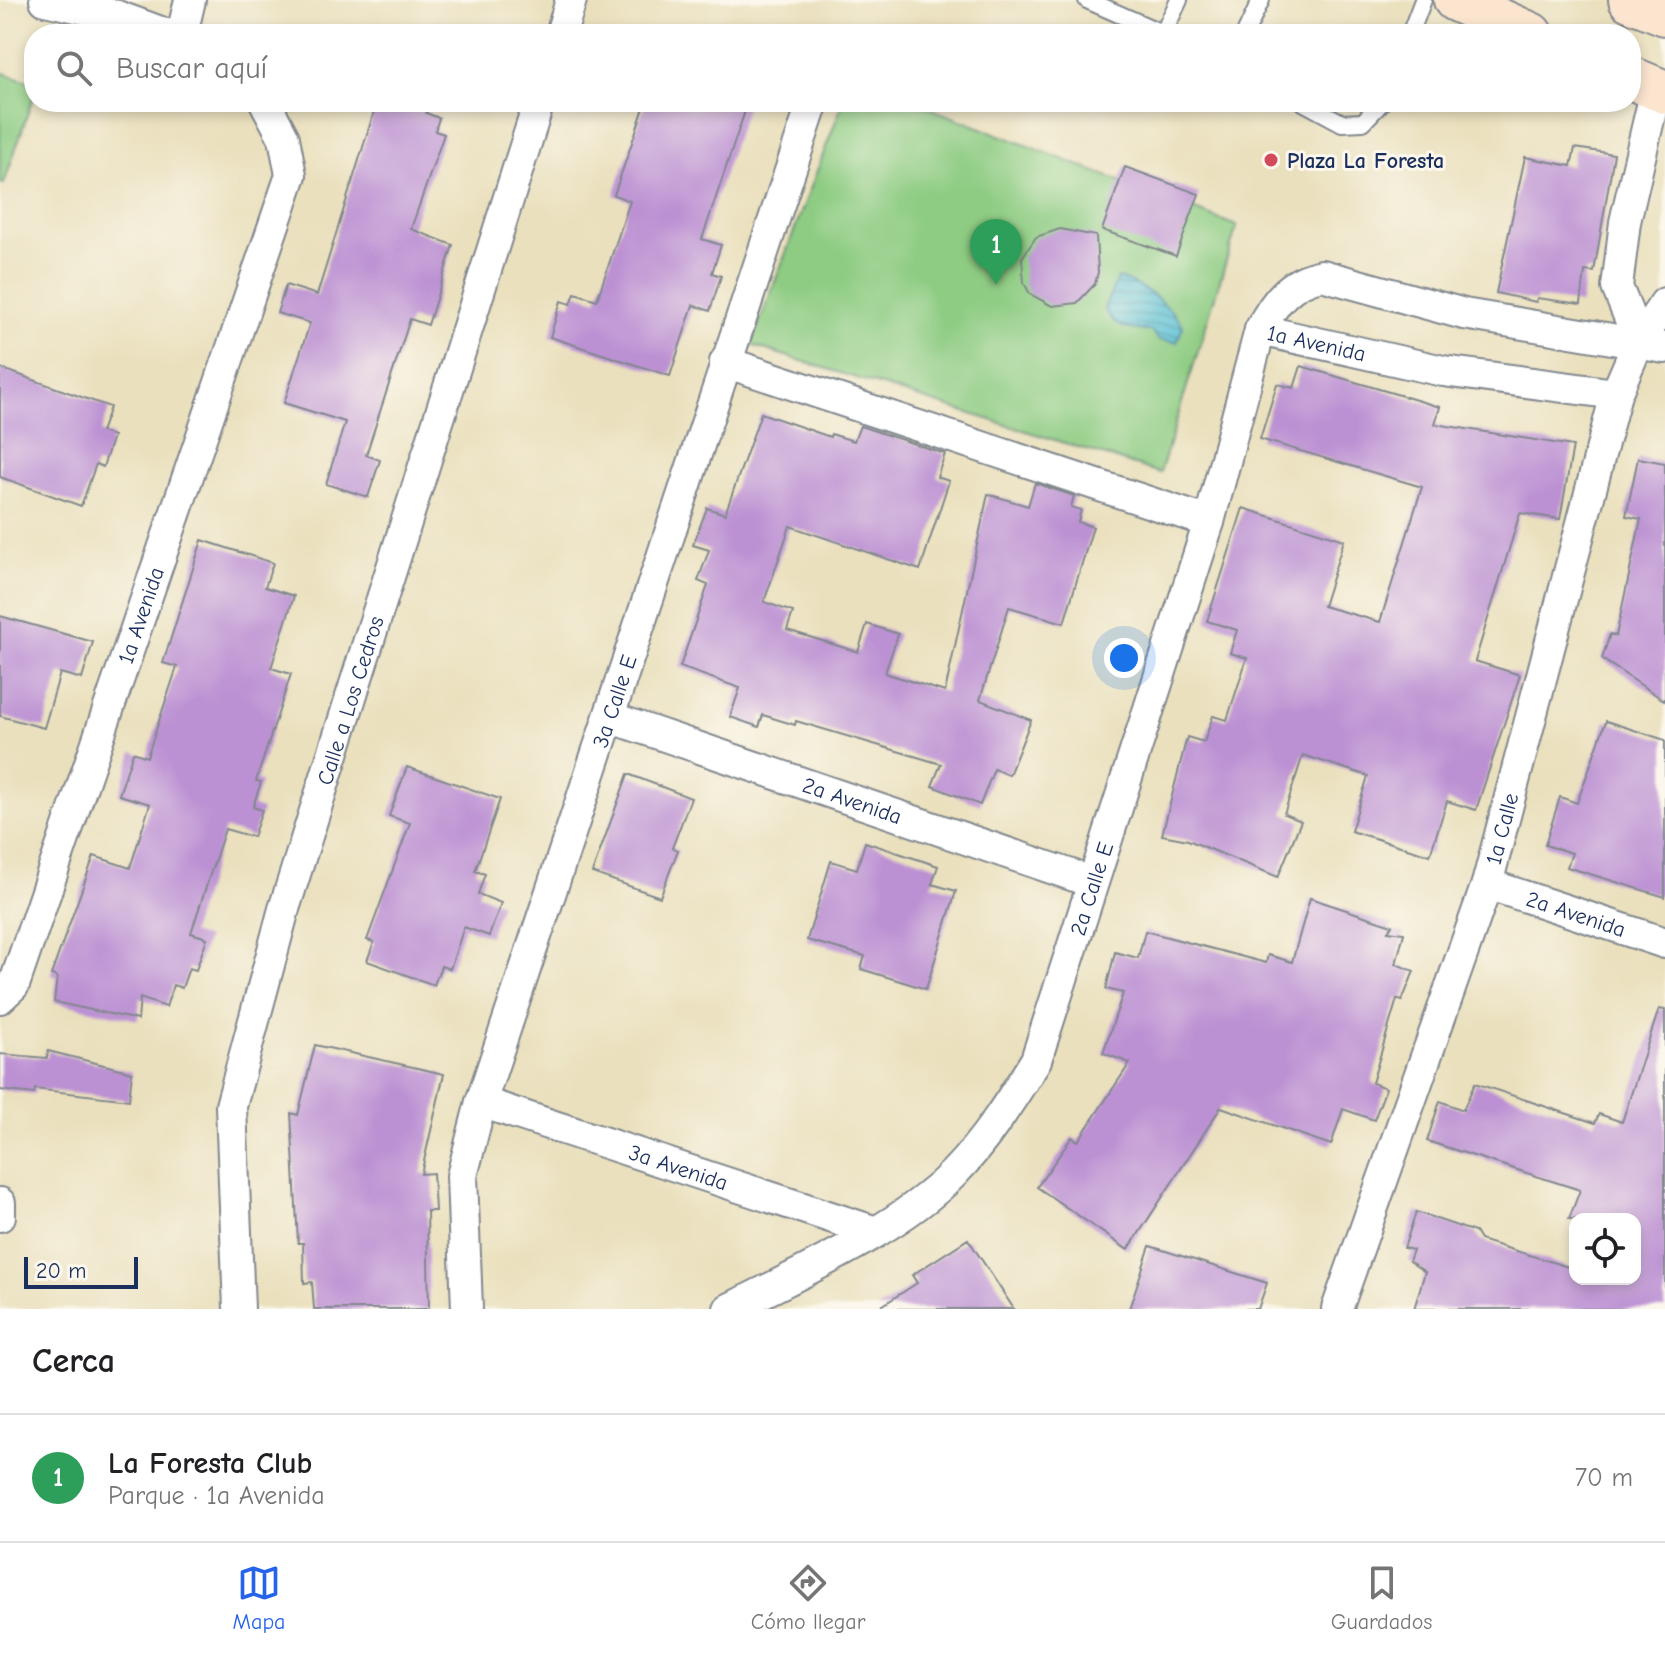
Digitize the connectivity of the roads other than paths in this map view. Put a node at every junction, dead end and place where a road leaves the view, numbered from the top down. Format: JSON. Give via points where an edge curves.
{"nodes":[{"id":1,"x":45,"y":0,"type":"edge"},
{"id":2,"x":190,"y":0,"type":"edge"},
{"id":3,"x":571,"y":0,"type":"edge"},
{"id":4,"x":1087,"y":0,"type":"edge"},
{"id":5,"x":1179,"y":0,"type":"edge"},
{"id":6,"x":1261,"y":0,"type":"edge"},
{"id":7,"x":1423,"y":0,"type":"edge"},
{"id":8,"x":1455,"y":0,"type":"edge"},
{"id":9,"x":1630,"y":0,"type":"edge"},
{"id":10,"x":120,"y":8,"type":"edge"},
{"id":11,"x":1665,"y":14,"type":"edge"},
{"id":12,"x":148,"y":24,"type":"edge"},
{"id":13,"x":184,"y":24,"type":"edge"},
{"id":14,"x":564,"y":24,"type":"edge"},
{"id":15,"x":1141,"y":24,"type":"edge"},
{"id":16,"x":1168,"y":24,"type":"edge"},
{"id":17,"x":1250,"y":24,"type":"edge"},
{"id":18,"x":1414,"y":24,"type":"edge"},
{"id":19,"x":1509,"y":24,"type":"edge"},
{"id":20,"x":1651,"y":87,"type":"edge"},
{"id":21,"x":270,"y":112,"type":"edge"},
{"id":22,"x":536,"y":112,"type":"edge"},
{"id":23,"x":810,"y":112,"type":"edge"},
{"id":24,"x":1322,"y":112,"type":"edge"},
{"id":25,"x":1372,"y":112,"type":"edge"},
{"id":26,"x":1665,"y":303,"type":"edge"},
{"id":27,"x":1260,"y":330,"type":"junction"},
{"id":28,"x":1652,"y":344,"type":"edge"},
{"id":29,"x":725,"y":362,"type":"junction"},
{"id":30,"x":1616,"y":394,"type":"junction"},
{"id":31,"x":1209,"y":522,"type":"junction"},
{"id":32,"x":612,"y":718,"type":"junction"},
{"id":33,"x":1092,"y":882,"type":"junction"},
{"id":34,"x":1487,"y":884,"type":"junction"},
{"id":35,"x":1665,"y":943,"type":"edge"},
{"id":36,"x":0,"y":998,"type":"edge"},
{"id":37,"x":481,"y":1102,"type":"junction"},
{"id":38,"x":0,"y":1203,"type":"edge"},
{"id":39,"x":0,"y":1216,"type":"edge"},
{"id":40,"x":876,"y":1232,"type":"junction"},
{"id":41,"x":239,"y":1309,"type":"edge"},
{"id":42,"x":467,"y":1309,"type":"edge"},
{"id":43,"x":729,"y":1309,"type":"edge"},
{"id":44,"x":1337,"y":1309,"type":"edge"}],
"edges":[{"from":1,"to":10,"type":"street"},
{"from":2,"to":13,"type":"street"},
{"from":3,"to":14,"type":"street"},
{"from":4,"to":15,"type":"lane"},
{"from":5,"to":16,"type":"lane"},
{"from":6,"to":17,"type":"lane"},
{"from":7,"to":18,"type":"lane"},
{"from":8,"to":19,"type":"main road"},
{"from":9,"to":11,"type":"main road"},
{"from":10,"to":12,"type":"street"},
{"from":20,"to":28,"type":"street","via":[[1617,287]]},
{"from":21,"to":36,"type":"street","name":"1a Avenida","via":[[284,138],[291,175],[276,228],[14,985]]},
{"from":22,"to":41,"type":"street","name":"Calle a Los Cedros","via":[[284,909],[231,1106]]},
{"from":23,"to":29,"type":"street","name":"3a Calle E"},
{"from":24,"to":25,"type":"lane","via":[[1342,123],[1363,122]]},
{"from":26,"to":28,"type":"street","name":"1a Calle"},
{"from":27,"to":28,"type":"street","name":"1a Avenida","via":[[1287,290],[1322,275],[1464,314]]},
{"from":27,"to":30,"type":"street","name":"1a Avenida","via":[[1443,371]]},
{"from":27,"to":31,"type":"street","name":"2a Calle E"},
{"from":28,"to":30,"type":"street","name":"1a Calle"},
{"from":29,"to":31,"type":"street"},
{"from":29,"to":32,"type":"street","name":"3a Calle E"},
{"from":30,"to":34,"type":"street","name":"1a Calle"},
{"from":31,"to":33,"type":"street","name":"2a Calle E"},
{"from":32,"to":33,"type":"street","name":"2a Avenida"},
{"from":32,"to":37,"type":"street","name":"3a Calle E"},
{"from":33,"to":40,"type":"street","name":"2a Calle E","via":[[1036,1060],[996,1124],[952,1176]]},
{"from":34,"to":35,"type":"street","name":"2a Avenida"},
{"from":34,"to":44,"type":"street","name":"1a Calle"},
{"from":37,"to":40,"type":"street","name":"3a Avenida"},
{"from":37,"to":42,"type":"street","name":"3a Calle E","via":[[462,1176]]},
{"from":38,"to":39,"type":"street"},
{"from":40,"to":43,"type":"street","name":"2a Calle E"}]}
